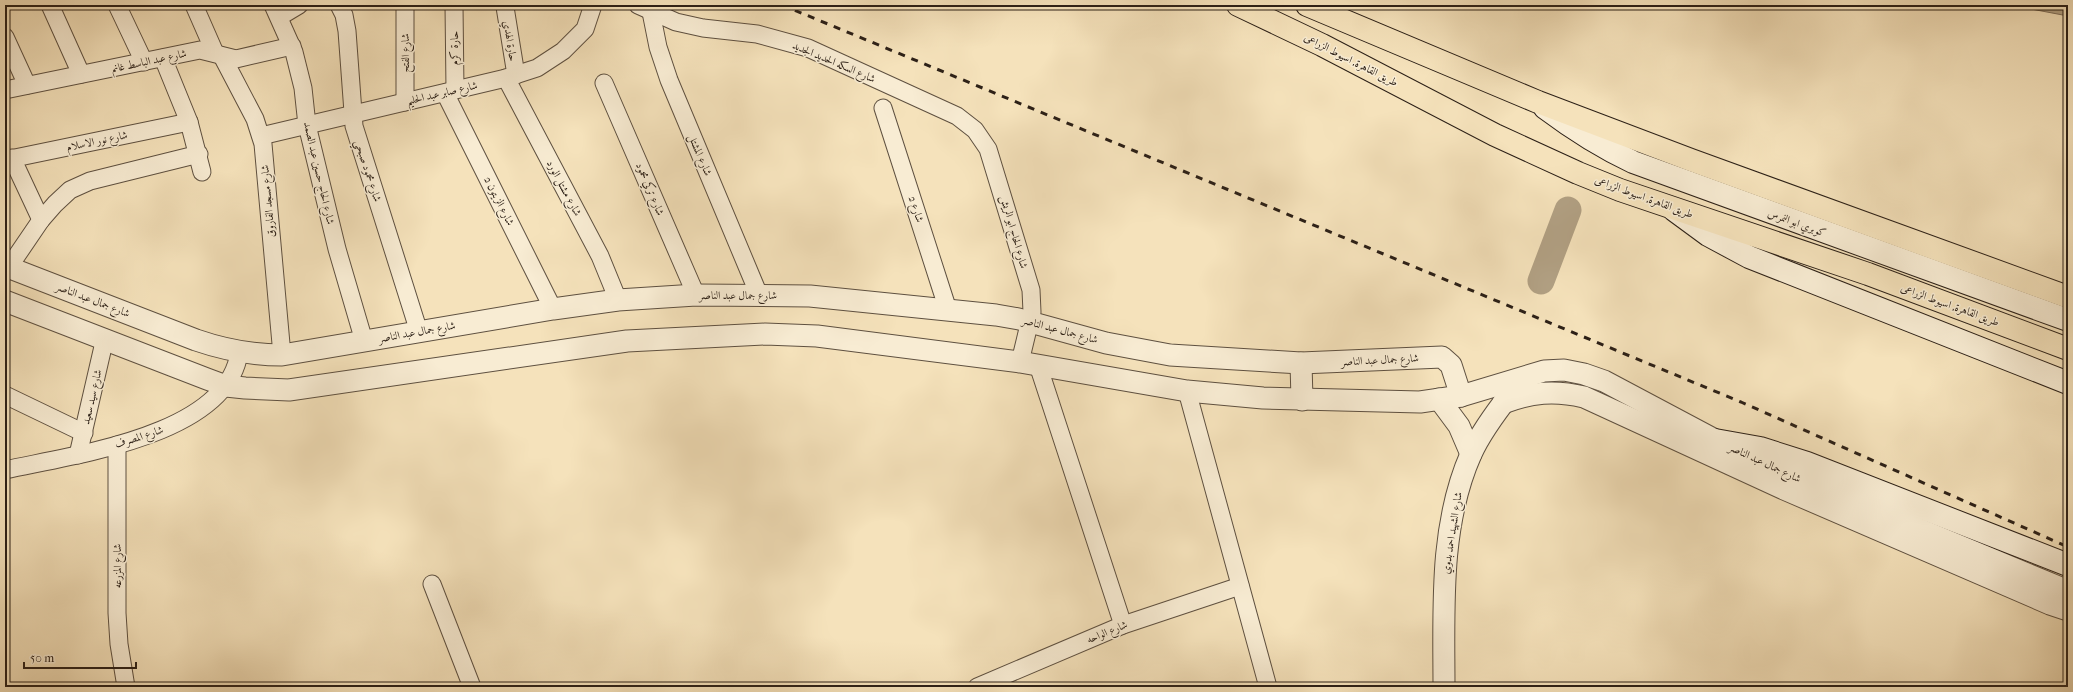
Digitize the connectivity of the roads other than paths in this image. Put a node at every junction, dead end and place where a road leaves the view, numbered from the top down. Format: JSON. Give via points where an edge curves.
{"nodes":[{"id":1,"x":50,"y":5,"type":"edge"},
{"id":2,"x":117,"y":5,"type":"edge"},
{"id":3,"x":194,"y":5,"type":"edge"},
{"id":4,"x":299,"y":5,"type":"edge"},
{"id":5,"x":339,"y":5,"type":"edge"},
{"id":6,"x":404,"y":5,"type":"edge"},
{"id":7,"x":454,"y":5,"type":"edge"},
{"id":8,"x":593,"y":5,"type":"edge"},
{"id":9,"x":1238,"y":5,"type":"edge"},
{"id":10,"x":1307,"y":5,"type":"edge"},
{"id":11,"x":505,"y":7,"type":"dead end"},
{"id":12,"x":645,"y":9,"type":"edge"},
{"id":13,"x":276,"y":11,"type":"edge"},
{"id":14,"x":5,"y":37,"type":"edge"},
{"id":15,"x":292,"y":46,"type":"junction"},
{"id":16,"x":219,"y":55,"type":"junction"},
{"id":17,"x":163,"y":58,"type":"junction"},
{"id":18,"x":144,"y":62,"type":"junction"},
{"id":19,"x":81,"y":74,"type":"junction"},
{"id":20,"x":511,"y":76,"type":"junction"},
{"id":21,"x":604,"y":82,"type":"dead end"},
{"id":22,"x":27,"y":85,"type":"junction"},
{"id":23,"x":5,"y":90,"type":"edge"},
{"id":24,"x":450,"y":91,"type":"junction"},
{"id":25,"x":405,"y":102,"type":"junction"},
{"id":26,"x":1538,"y":102,"type":"junction"},
{"id":27,"x":883,"y":108,"type":"dead end"},
{"id":28,"x":352,"y":114,"type":"junction"},
{"id":29,"x":957,"y":116,"type":"joint"},
{"id":30,"x":190,"y":122,"type":"junction"},
{"id":31,"x":307,"y":125,"type":"junction"},
{"id":32,"x":261,"y":136,"type":"junction"},
{"id":33,"x":199,"y":154,"type":"junction"},
{"id":34,"x":8,"y":159,"type":"edge"},
{"id":35,"x":202,"y":172,"type":"dead end"},
{"id":36,"x":1671,"y":208,"type":"junction"},
{"id":37,"x":41,"y":220,"type":"junction"},
{"id":38,"x":7,"y":267,"type":"edge"},
{"id":39,"x":696,"y":295,"type":"junction"},
{"id":40,"x":759,"y":295,"type":"junction"},
{"id":41,"x":2068,"y":297,"type":"edge"},
{"id":42,"x":618,"y":300,"type":"junction"},
{"id":43,"x":5,"y":301,"type":"edge"},
{"id":44,"x":553,"y":309,"type":"junction"},
{"id":45,"x":948,"y":310,"type":"junction"},
{"id":46,"x":2068,"y":320,"type":"edge"},
{"id":47,"x":1030,"y":322,"type":"junction"},
{"id":48,"x":419,"y":332,"type":"junction"},
{"id":49,"x":105,"y":338,"type":"junction"},
{"id":50,"x":364,"y":341,"type":"junction"},
{"id":51,"x":2068,"y":349,"type":"edge"},
{"id":52,"x":239,"y":353,"type":"junction"},
{"id":53,"x":282,"y":355,"type":"junction"},
{"id":54,"x":1301,"y":363,"type":"junction"},
{"id":55,"x":1029,"y":364,"type":"junction"},
{"id":56,"x":1527,"y":375,"type":"junction"},
{"id":57,"x":2068,"y":382,"type":"edge"},
{"id":58,"x":226,"y":386,"type":"junction"},
{"id":59,"x":1188,"y":391,"type":"junction"},
{"id":60,"x":5,"y":395,"type":"edge"},
{"id":61,"x":1461,"y":396,"type":"junction"},
{"id":62,"x":1440,"y":399,"type":"junction"},
{"id":63,"x":1302,"y":400,"type":"junction"},
{"id":64,"x":1503,"y":403,"type":"junction"},
{"id":65,"x":84,"y":433,"type":"junction"},
{"id":66,"x":1715,"y":440,"type":"junction"},
{"id":67,"x":117,"y":445,"type":"junction"},
{"id":68,"x":1471,"y":454,"type":"junction"},
{"id":69,"x":78,"y":455,"type":"junction"},
{"id":70,"x":5,"y":470,"type":"edge"},
{"id":71,"x":2068,"y":565,"type":"edge"},
{"id":72,"x":432,"y":584,"type":"dead end"},
{"id":73,"x":1240,"y":586,"type":"junction"},
{"id":74,"x":2068,"y":591,"type":"edge"},
{"id":75,"x":2068,"y":610,"type":"edge"},
{"id":76,"x":1123,"y":625,"type":"junction"},
{"id":77,"x":126,"y":687,"type":"edge"},
{"id":78,"x":472,"y":687,"type":"edge"},
{"id":79,"x":977,"y":687,"type":"edge"},
{"id":80,"x":1268,"y":687,"type":"edge"},
{"id":81,"x":1444,"y":687,"type":"edge"}],
"edges":[{"from":1,"to":19,"type":"street"},
{"from":2,"to":18,"type":"street"},
{"from":3,"to":16,"type":"street","name":"شارع مسجد الفاروق"},
{"from":4,"to":13,"type":"street"},
{"from":5,"to":28,"type":"street","name":"شارع محمود صبحي","via":[[347,31]]},
{"from":6,"to":25,"type":"street","name":"شارع الفتح"},
{"from":7,"to":24,"type":"street","name":"حارة كرم"},
{"from":8,"to":20,"type":"street","name":"شارع صابر عبد الحليم","via":[[585,29],[563,51],[537,68]]},
{"from":9,"to":36,"type":"highway","name":"طريق القاهرة, اسيوط الزراعى","via":[[1322,45],[1495,136],[1578,173]]},
{"from":10,"to":26,"type":"highway"},
{"from":11,"to":20,"type":"street","name":"حارة الهدي"},
{"from":12,"to":29,"type":"street","name":"شارع السكه الحديد الجديد","via":[[676,22],[756,34],[808,48]]},
{"from":12,"to":40,"type":"street","name":"شارع المشتل","via":[[668,80]]},
{"from":13,"to":15,"type":"street","name":"شارع الحاج حسين عبد الصمد"},
{"from":14,"to":22,"type":"street"},
{"from":15,"to":16,"type":"street","name":"شارع عبد الباسط غانم","via":[[236,59]]},
{"from":15,"to":31,"type":"street","name":"شارع الحاج حسين عبد الصمد","via":[[303,88]]},
{"from":16,"to":17,"type":"street","name":"شارع عبد الباسط غانم","via":[[200,50]]},
{"from":16,"to":32,"type":"street","name":"شارع مسجد الفاروق","via":[[255,119]]},
{"from":17,"to":18,"type":"street","name":"شارع عبد الباسط غانم"},
{"from":17,"to":30,"type":"street"},
{"from":18,"to":19,"type":"street","name":"شارع عبد الباسط غانم"},
{"from":19,"to":22,"type":"street","name":"شارع عبد الباسط غانم"},
{"from":20,"to":24,"type":"street","name":"شارع صابر عبد الحليم"},
{"from":20,"to":42,"type":"street","name":"شارع مشتل الورد","via":[[600,256]]},
{"from":21,"to":39,"type":"street","name":"شارع تركي محمود"},
{"from":22,"to":23,"type":"street","name":"شارع عبد الباسط غانم"},
{"from":24,"to":25,"type":"street","name":"شارع صابر عبد الحليم"},
{"from":24,"to":44,"type":"street","name":"شارع الزيتون 2"},
{"from":25,"to":28,"type":"street","name":"شارع صابر عبد الحليم"},
{"from":26,"to":41,"type":"highway"},
{"from":26,"to":46,"type":"main road","name":"كوبري ابو النمرس","via":[[1576,131],[1633,162]]},
{"from":27,"to":45,"type":"street","name":"شارع 2"},
{"from":28,"to":31,"type":"street","name":"شارع صابر عبد الحليم"},
{"from":28,"to":48,"type":"street","name":"شارع محمود صبحي"},
{"from":29,"to":47,"type":"street","name":"شارع الحاج ابو الريش","via":[[975,130],[988,149],[996,171],[1031,290],[1033,307]]},
{"from":30,"to":33,"type":"street"},
{"from":30,"to":34,"type":"street","name":"شارع نور الاسلام"},
{"from":31,"to":32,"type":"street","name":"شارع صابر عبد الحليم"},
{"from":31,"to":50,"type":"street","name":"شارع الحاج حسين عبد الصمد","via":[[337,249]]},
{"from":32,"to":53,"type":"street","name":"شارع مسجد الفاروق"},
{"from":33,"to":35,"type":"street"},
{"from":33,"to":37,"type":"street","via":[[90,180],[70,190]]},
{"from":34,"to":37,"type":"street"},
{"from":36,"to":51,"type":"highway","name":"طريق القاهرة, اسيوط الزراعى","via":[[1868,274]]},
{"from":36,"to":57,"type":"main road","via":[[1708,235],[1748,257]]},
{"from":37,"to":38,"type":"street"},
{"from":38,"to":52,"type":"street","name":"شارع جمال عبد الناصر","via":[[196,340]]},
{"from":39,"to":40,"type":"street","name":"شارع جمال عبد الناصر"},
{"from":39,"to":42,"type":"street","name":"شارع جمال عبد الناصر"},
{"from":40,"to":45,"type":"street","name":"شارع جمال عبد الناصر","via":[[810,296]]},
{"from":42,"to":44,"type":"street","name":"شارع جمال عبد الناصر"},
{"from":43,"to":49,"type":"street","name":"شارع جمال عبد الناصر"},
{"from":44,"to":48,"type":"street","name":"شارع جمال عبد الناصر"},
{"from":45,"to":47,"type":"street","name":"شارع جمال عبد الناصر","via":[[996,315]]},
{"from":47,"to":54,"type":"street","name":"شارع جمال عبد الناصر","via":[[1106,343],[1170,355]]},
{"from":47,"to":55,"type":"street","name":"شارع الحاج ابو الريش"},
{"from":48,"to":50,"type":"street","name":"شارع جمال عبد الناصر"},
{"from":49,"to":58,"type":"street","name":"شارع جمال عبد الناصر"},
{"from":49,"to":65,"type":"street","name":"شارع سيد سعيد"},
{"from":50,"to":53,"type":"street","name":"شارع جمال عبد الناصر"},
{"from":52,"to":53,"type":"street","name":"شارع جمال عبد الناصر"},
{"from":52,"to":58,"type":"street","name":"شارع المصرف","via":[[233,376]]},
{"from":54,"to":61,"type":"street","name":"شارع جمال عبد الناصر","via":[[1442,357],[1450,365]]},
{"from":54,"to":63,"type":"street"},
{"from":55,"to":58,"type":"street","name":"شارع جمال عبد الناصر","via":[[817,336],[765,334],[627,340],[289,390],[267,391]]},
{"from":55,"to":59,"type":"street","name":"شارع جمال عبد الناصر"},
{"from":55,"to":76,"type":"street"},
{"from":56,"to":61,"type":"street","name":"شارع جمال عبد الناصر"},
{"from":56,"to":64,"type":"street","name":"شارع الشهيد احمد بدوي"},
{"from":56,"to":66,"type":"street","name":"شارع جمال عبد الناصر","via":[[1544,371],[1584,374],[1604,381]]},
{"from":58,"to":67,"type":"street","name":"شارع المصرف","via":[[189,416],[169,428]]},
{"from":59,"to":63,"type":"street","name":"شارع جمال عبد الناصر"},
{"from":59,"to":73,"type":"street"},
{"from":60,"to":65,"type":"street"},
{"from":61,"to":62,"type":"street","name":"شارع جمال عبد الناصر"},
{"from":62,"to":63,"type":"street","name":"شارع جمال عبد الناصر","via":[[1406,402]]},
{"from":62,"to":68,"type":"street","via":[[1459,426]]},
{"from":64,"to":68,"type":"street","name":"شارع الشهيد احمد بدوي"},
{"from":64,"to":75,"type":"street","name":"شارع جمال عبد الناصر","via":[[1528,394],[1555,392],[1584,397],[1784,489]]},
{"from":65,"to":69,"type":"street","name":"شارع سيد سعيد"},
{"from":66,"to":71,"type":"main road","via":[[1760,448],[1807,463]]},
{"from":66,"to":74,"type":"street","name":"شارع جمال عبد الناصر","via":[[1830,492]]},
{"from":67,"to":69,"type":"street","name":"شارع المصرف"},
{"from":67,"to":77,"type":"street","name":"شارع المزرعه","via":[[117,613]]},
{"from":68,"to":81,"type":"street","name":"شارع الشهيد احمد بدوي","via":[[1461,484],[1449,542],[1444,601]]},
{"from":69,"to":70,"type":"street","name":"شارع المصرف"},
{"from":72,"to":78,"type":"street"},
{"from":73,"to":76,"type":"street","name":"شارع الواحه"},
{"from":73,"to":80,"type":"street"},
{"from":76,"to":79,"type":"street","name":"شارع الواحه"}]}
